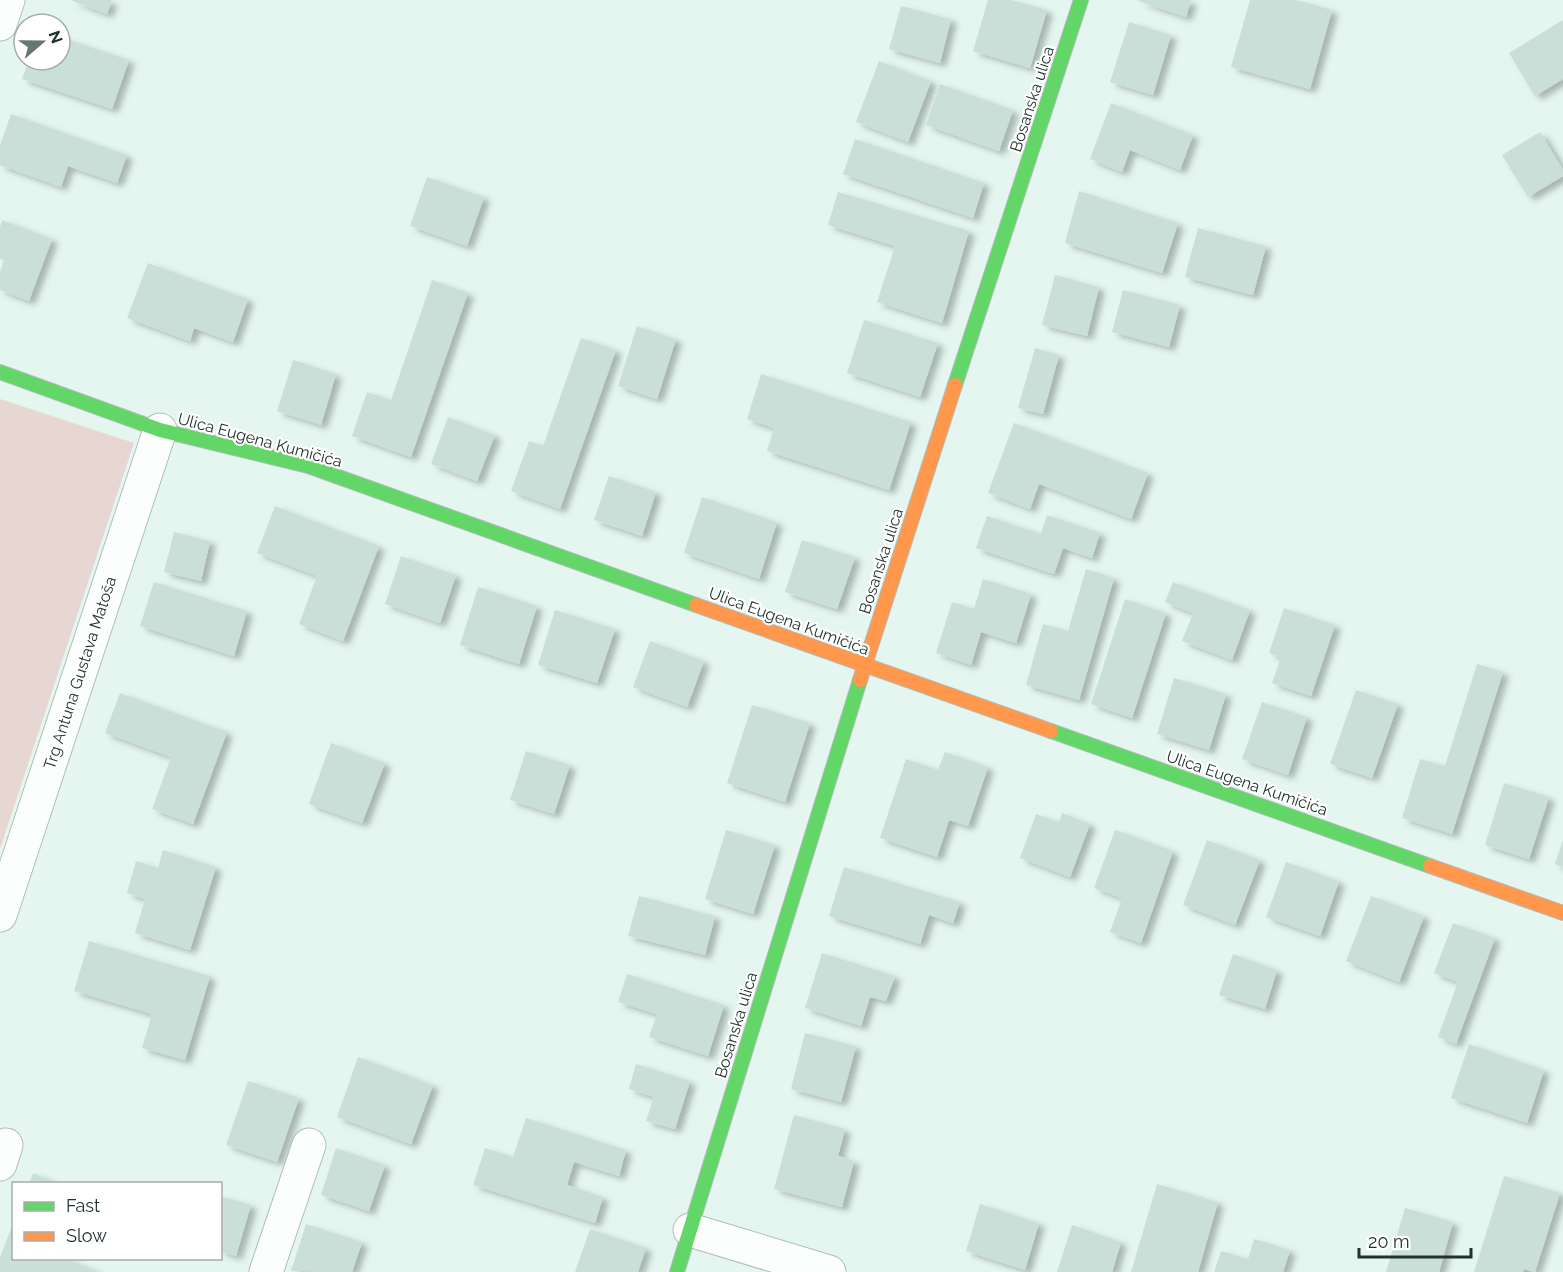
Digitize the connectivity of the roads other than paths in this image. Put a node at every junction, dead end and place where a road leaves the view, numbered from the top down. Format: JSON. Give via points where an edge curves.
{"nodes":[{"id":1,"x":8,"y":0,"type":"edge"},
{"id":2,"x":1081,"y":0,"type":"edge"},
{"id":3,"x":0,"y":24,"type":"edge"},
{"id":4,"x":0,"y":372,"type":"edge"},
{"id":5,"x":160,"y":430,"type":"junction"},
{"id":6,"x":864,"y":666,"type":"junction"},
{"id":7,"x":1563,"y":913,"type":"edge"},
{"id":8,"x":0,"y":915,"type":"edge"},
{"id":9,"x":309,"y":1145,"type":"dead end"},
{"id":10,"x":690,"y":1230,"type":"junction"},
{"id":11,"x":266,"y":1272,"type":"edge"},
{"id":12,"x":677,"y":1272,"type":"edge"},
{"id":13,"x":829,"y":1272,"type":"edge"}],
"edges":[{"from":1,"to":3,"type":"street"},
{"from":2,"to":6,"type":"street","name":"Bosanska ulica"},
{"from":4,"to":5,"type":"street","name":"Ulica Eugena Kumičića"},
{"from":5,"to":6,"type":"street","name":"Ulica Eugena Kumičića","via":[[308,466]]},
{"from":5,"to":8,"type":"street","name":"Trg Antuna Gustava Matoša"},
{"from":6,"to":7,"type":"street","name":"Ulica Eugena Kumičića"},
{"from":6,"to":10,"type":"street","name":"Bosanska ulica"},
{"from":9,"to":11,"type":"street"},
{"from":10,"to":12,"type":"street","name":"Bosanska ulica"},
{"from":10,"to":13,"type":"street"}]}
